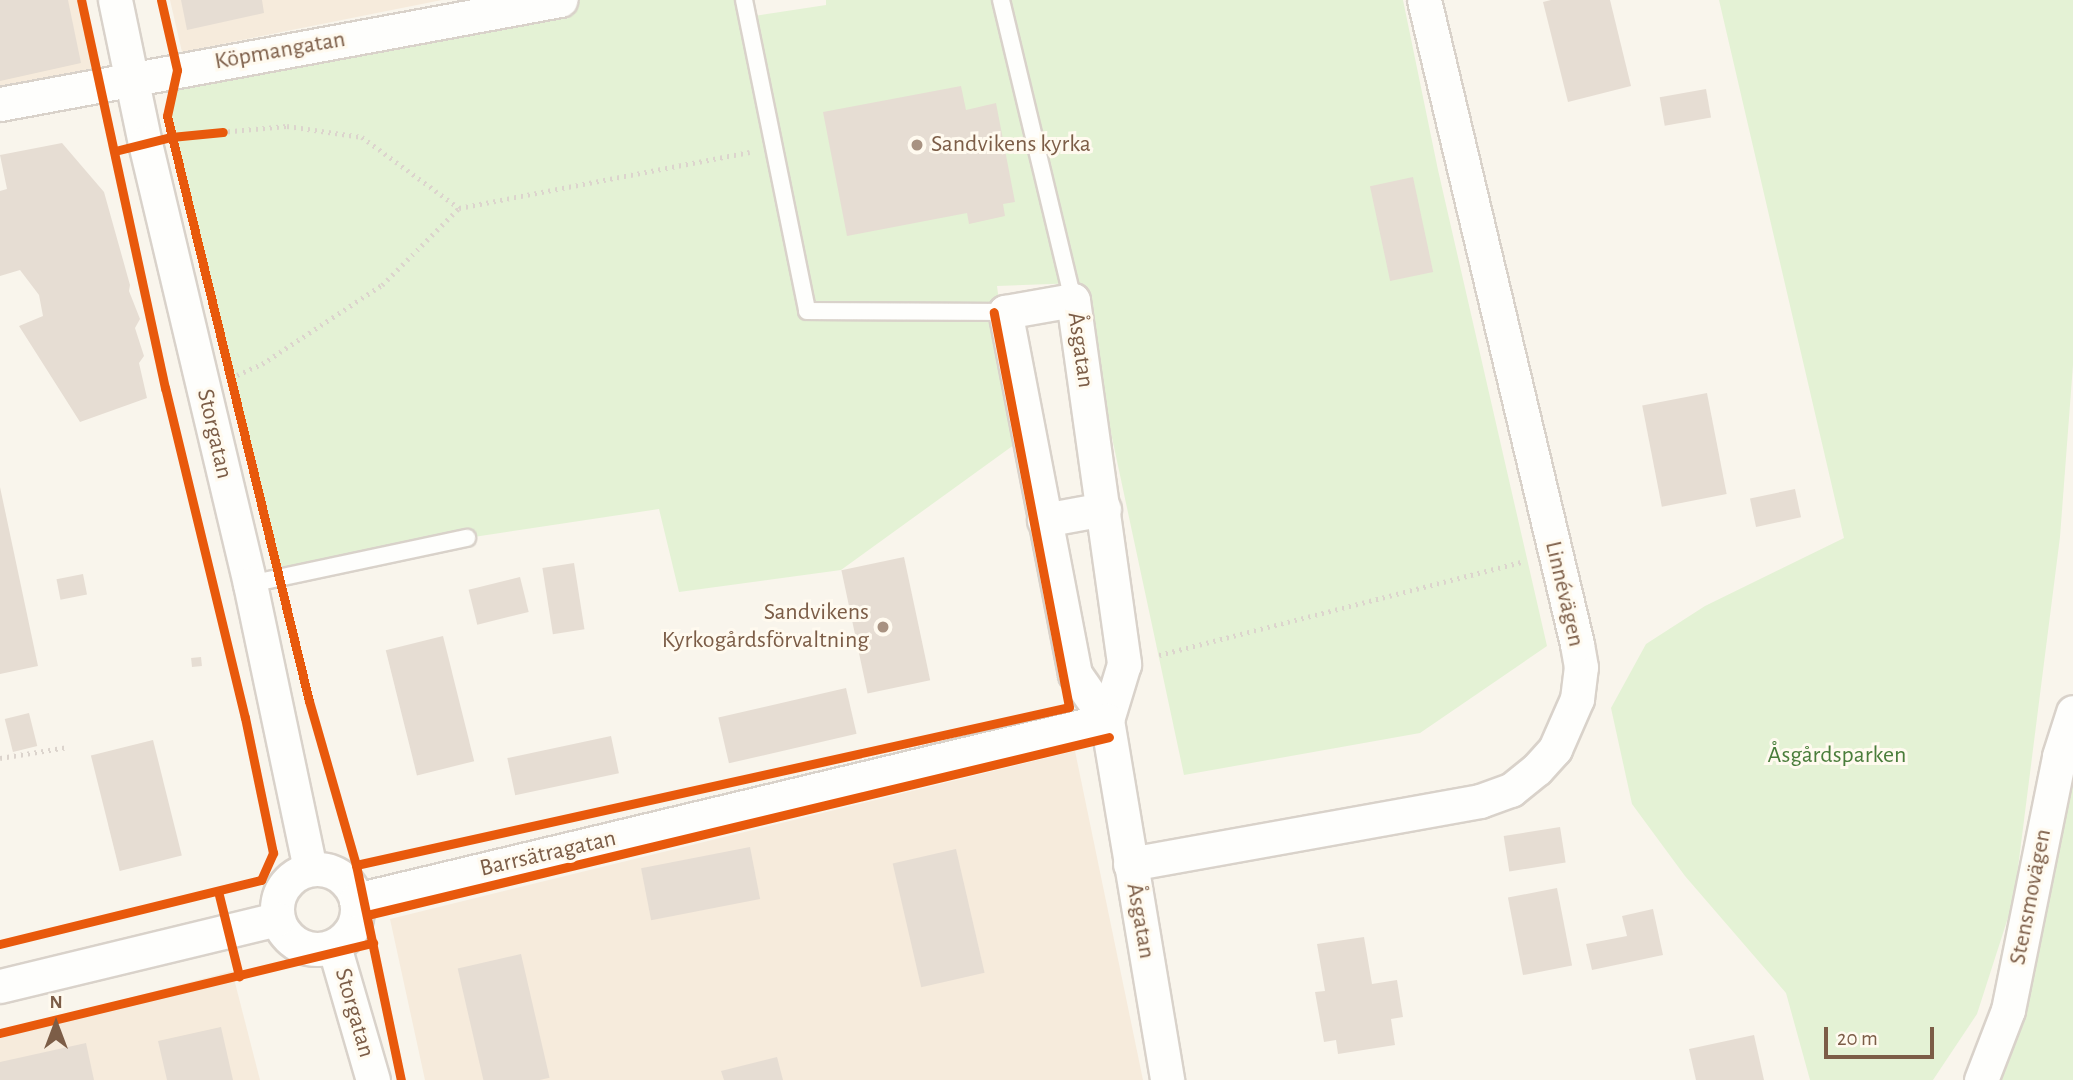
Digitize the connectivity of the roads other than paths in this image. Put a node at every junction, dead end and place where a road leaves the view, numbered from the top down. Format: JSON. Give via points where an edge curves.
{"nodes":[{"id":1,"x":115,"y":0,"type":"edge"},
{"id":2,"x":560,"y":0,"type":"edge"},
{"id":3,"x":744,"y":0,"type":"edge"},
{"id":4,"x":1001,"y":0,"type":"edge"},
{"id":5,"x":1424,"y":0,"type":"edge"},
{"id":6,"x":130,"y":79,"type":"junction"},
{"id":7,"x":0,"y":104,"type":"edge"},
{"id":8,"x":1073,"y":300,"type":"junction"},
{"id":9,"x":1006,"y":312,"type":"junction"},
{"id":10,"x":1104,"y":509,"type":"junction"},
{"id":11,"x":1044,"y":520,"type":"junction"},
{"id":12,"x":467,"y":538,"type":"dead end"},
{"id":13,"x":250,"y":584,"type":"junction"},
{"id":14,"x":2073,"y":712,"type":"edge"},
{"id":15,"x":1107,"y":720,"type":"junction"},
{"id":16,"x":1130,"y":864,"type":"junction"},
{"id":17,"x":310,"y":869,"type":"junction"},
{"id":18,"x":356,"y":900,"type":"junction"},
{"id":19,"x":277,"y":919,"type":"junction"},
{"id":20,"x":334,"y":946,"type":"junction"},
{"id":21,"x":0,"y":986,"type":"edge"},
{"id":22,"x":373,"y":1080,"type":"edge"},
{"id":23,"x":1167,"y":1080,"type":"edge"},
{"id":24,"x":1981,"y":1080,"type":"edge"}],
"edges":[{"from":1,"to":6,"type":"street","name":"Storgatan"},
{"from":2,"to":6,"type":"street","name":"Köpmangatan"},
{"from":3,"to":9,"type":"lane","via":[[807,311]]},
{"from":4,"to":8,"type":"lane"},
{"from":5,"to":16,"type":"street","name":"Linnévägen","via":[[1581,667],[1577,699],[1555,749],[1511,790],[1480,801]]},
{"from":6,"to":7,"type":"street","name":"Köpmangatan"},
{"from":6,"to":13,"type":"street","name":"Storgatan"},
{"from":8,"to":9,"type":"street","name":"Åsgatan"},
{"from":8,"to":10,"type":"street","name":"Åsgatan"},
{"from":9,"to":11,"type":"street","name":"Åsgatan"},
{"from":10,"to":11,"type":"street"},
{"from":10,"to":15,"type":"street","name":"Åsgatan","via":[[1124,664]]},
{"from":11,"to":15,"type":"street","name":"Åsgatan","via":[[1075,674]]},
{"from":12,"to":13,"type":"lane"},
{"from":13,"to":17,"type":"street","name":"Storgatan"},
{"from":14,"to":24,"type":"street","name":"Stensmovägen","via":[[2059,756],[2008,1010]]},
{"from":15,"to":16,"type":"street","name":"Åsgatan"},
{"from":15,"to":18,"type":"street","name":"Barrsätragatan"},
{"from":16,"to":23,"type":"street","name":"Åsgatan"},
{"from":17,"to":18,"type":"street","via":[[344,879]]},
{"from":17,"to":19,"type":"street","via":[[287,882],[280,893]]},
{"from":18,"to":20,"type":"street","via":[[355,922]]},
{"from":19,"to":20,"type":"street","via":[[299,946]]},
{"from":19,"to":21,"type":"street"},
{"from":20,"to":22,"type":"street","name":"Storgatan"}]}
